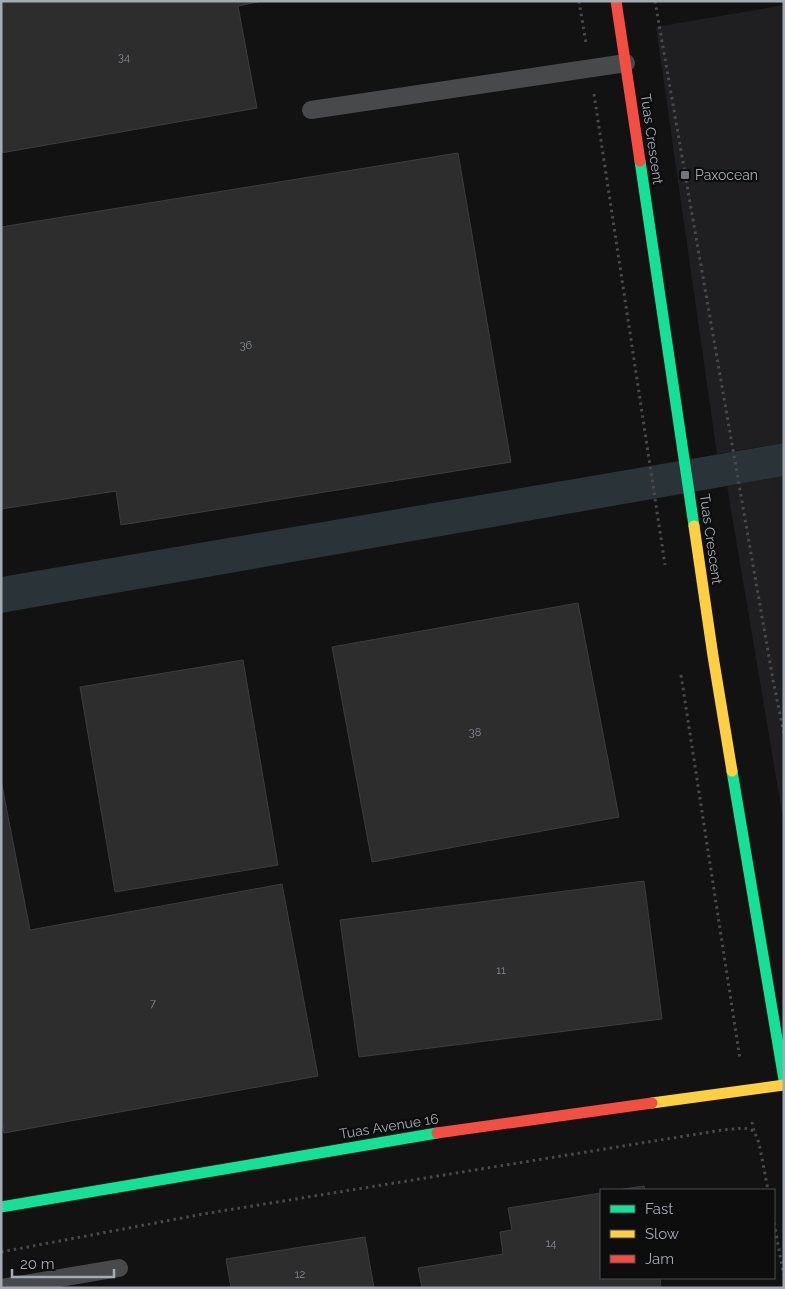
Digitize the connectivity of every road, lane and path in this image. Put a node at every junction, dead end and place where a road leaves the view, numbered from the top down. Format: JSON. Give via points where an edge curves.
{"nodes":[{"id":1,"x":616,"y":1,"type":"edge"},
{"id":2,"x":655,"y":1,"type":"edge"},
{"id":3,"x":626,"y":63,"type":"junction"},
{"id":4,"x":311,"y":110,"type":"dead end"},
{"id":5,"x":784,"y":734,"type":"edge"},
{"id":6,"x":784,"y":1080,"type":"edge"},
{"id":7,"x":784,"y":1085,"type":"edge"},
{"id":8,"x":768,"y":1189,"type":"edge"},
{"id":9,"x":1,"y":1207,"type":"edge"},
{"id":10,"x":775,"y":1228,"type":"edge"},
{"id":11,"x":1,"y":1252,"type":"edge"},
{"id":12,"x":119,"y":1268,"type":"dead end"},
{"id":13,"x":784,"y":1276,"type":"edge"},
{"id":14,"x":1,"y":1288,"type":"edge"}],
"edges":[{"from":1,"to":3,"type":"street","name":"Tuas Crescent"},
{"from":2,"to":5,"type":"path"},
{"from":3,"to":4,"type":"lane"},
{"from":3,"to":6,"type":"street","name":"Tuas Crescent","via":[[713,656]]},
{"from":7,"to":9,"type":"street","name":"Tuas Avenue 16","via":[[436,1133]]},
{"from":8,"to":11,"type":"path","via":[[759,1142],[754,1131],[744,1128],[203,1214]]},
{"from":10,"to":13,"type":"path"},
{"from":12,"to":14,"type":"lane"}]}
